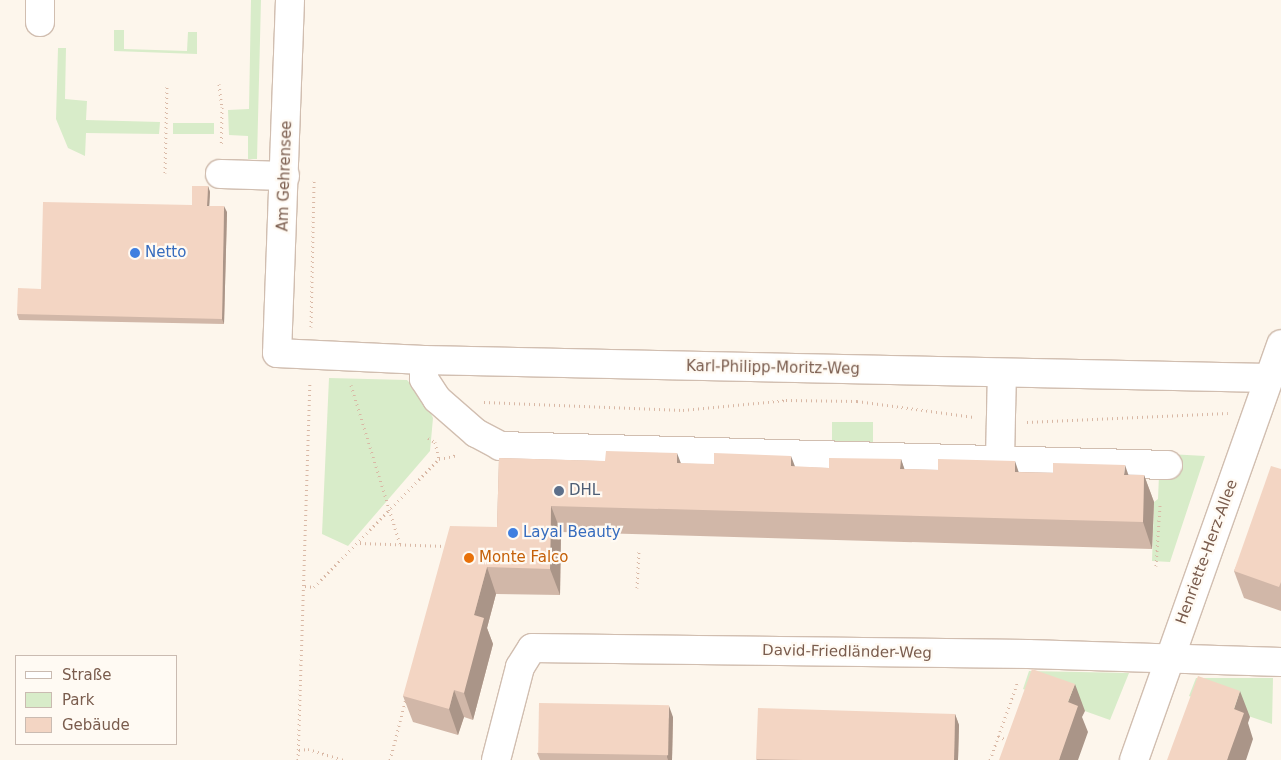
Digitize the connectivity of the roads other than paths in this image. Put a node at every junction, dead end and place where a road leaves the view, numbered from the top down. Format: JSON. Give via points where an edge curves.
{"nodes":[{"id":1,"x":290,"y":0,"type":"edge"},
{"id":2,"x":220,"y":174,"type":"road end"},
{"id":3,"x":285,"y":176,"type":"junction"},
{"id":4,"x":1281,"y":344,"type":"edge"},
{"id":5,"x":277,"y":353,"type":"joint"},
{"id":6,"x":424,"y":360,"type":"junction"},
{"id":7,"x":1002,"y":373,"type":"junction"},
{"id":8,"x":1269,"y":378,"type":"junction"},
{"id":9,"x":1000,"y":459,"type":"junction"},
{"id":10,"x":1168,"y":465,"type":"dead end"},
{"id":11,"x":1170,"y":658,"type":"junction"},
{"id":12,"x":1281,"y":662,"type":"edge"},
{"id":13,"x":496,"y":760,"type":"edge"},
{"id":14,"x":1134,"y":760,"type":"edge"}],
"edges":[{"from":1,"to":3,"type":"street","name":"Am Gehrensee"},
{"from":2,"to":3,"type":"street"},
{"from":3,"to":5,"type":"street","name":"Am Gehrensee"},
{"from":4,"to":8,"type":"street","name":"Henriette-Herz-Allee"},
{"from":5,"to":6,"type":"street","name":"Karl-Philipp-Moritz-Weg"},
{"from":6,"to":7,"type":"street","name":"Karl-Philipp-Moritz-Weg"},
{"from":6,"to":9,"type":"street","via":[[424,378],[437,399],[476,433],[500,446]]},
{"from":7,"to":8,"type":"street","name":"Karl-Philipp-Moritz-Weg"},
{"from":7,"to":9,"type":"street"},
{"from":8,"to":11,"type":"street","name":"Henriette-Herz-Allee"},
{"from":9,"to":10,"type":"street"},
{"from":11,"to":12,"type":"street","name":"David-Friedländer-Weg"},
{"from":11,"to":13,"type":"street","name":"David-Friedländer-Weg","via":[[532,648],[520,667]]},
{"from":11,"to":14,"type":"street","name":"Henriette-Herz-Allee"}]}
